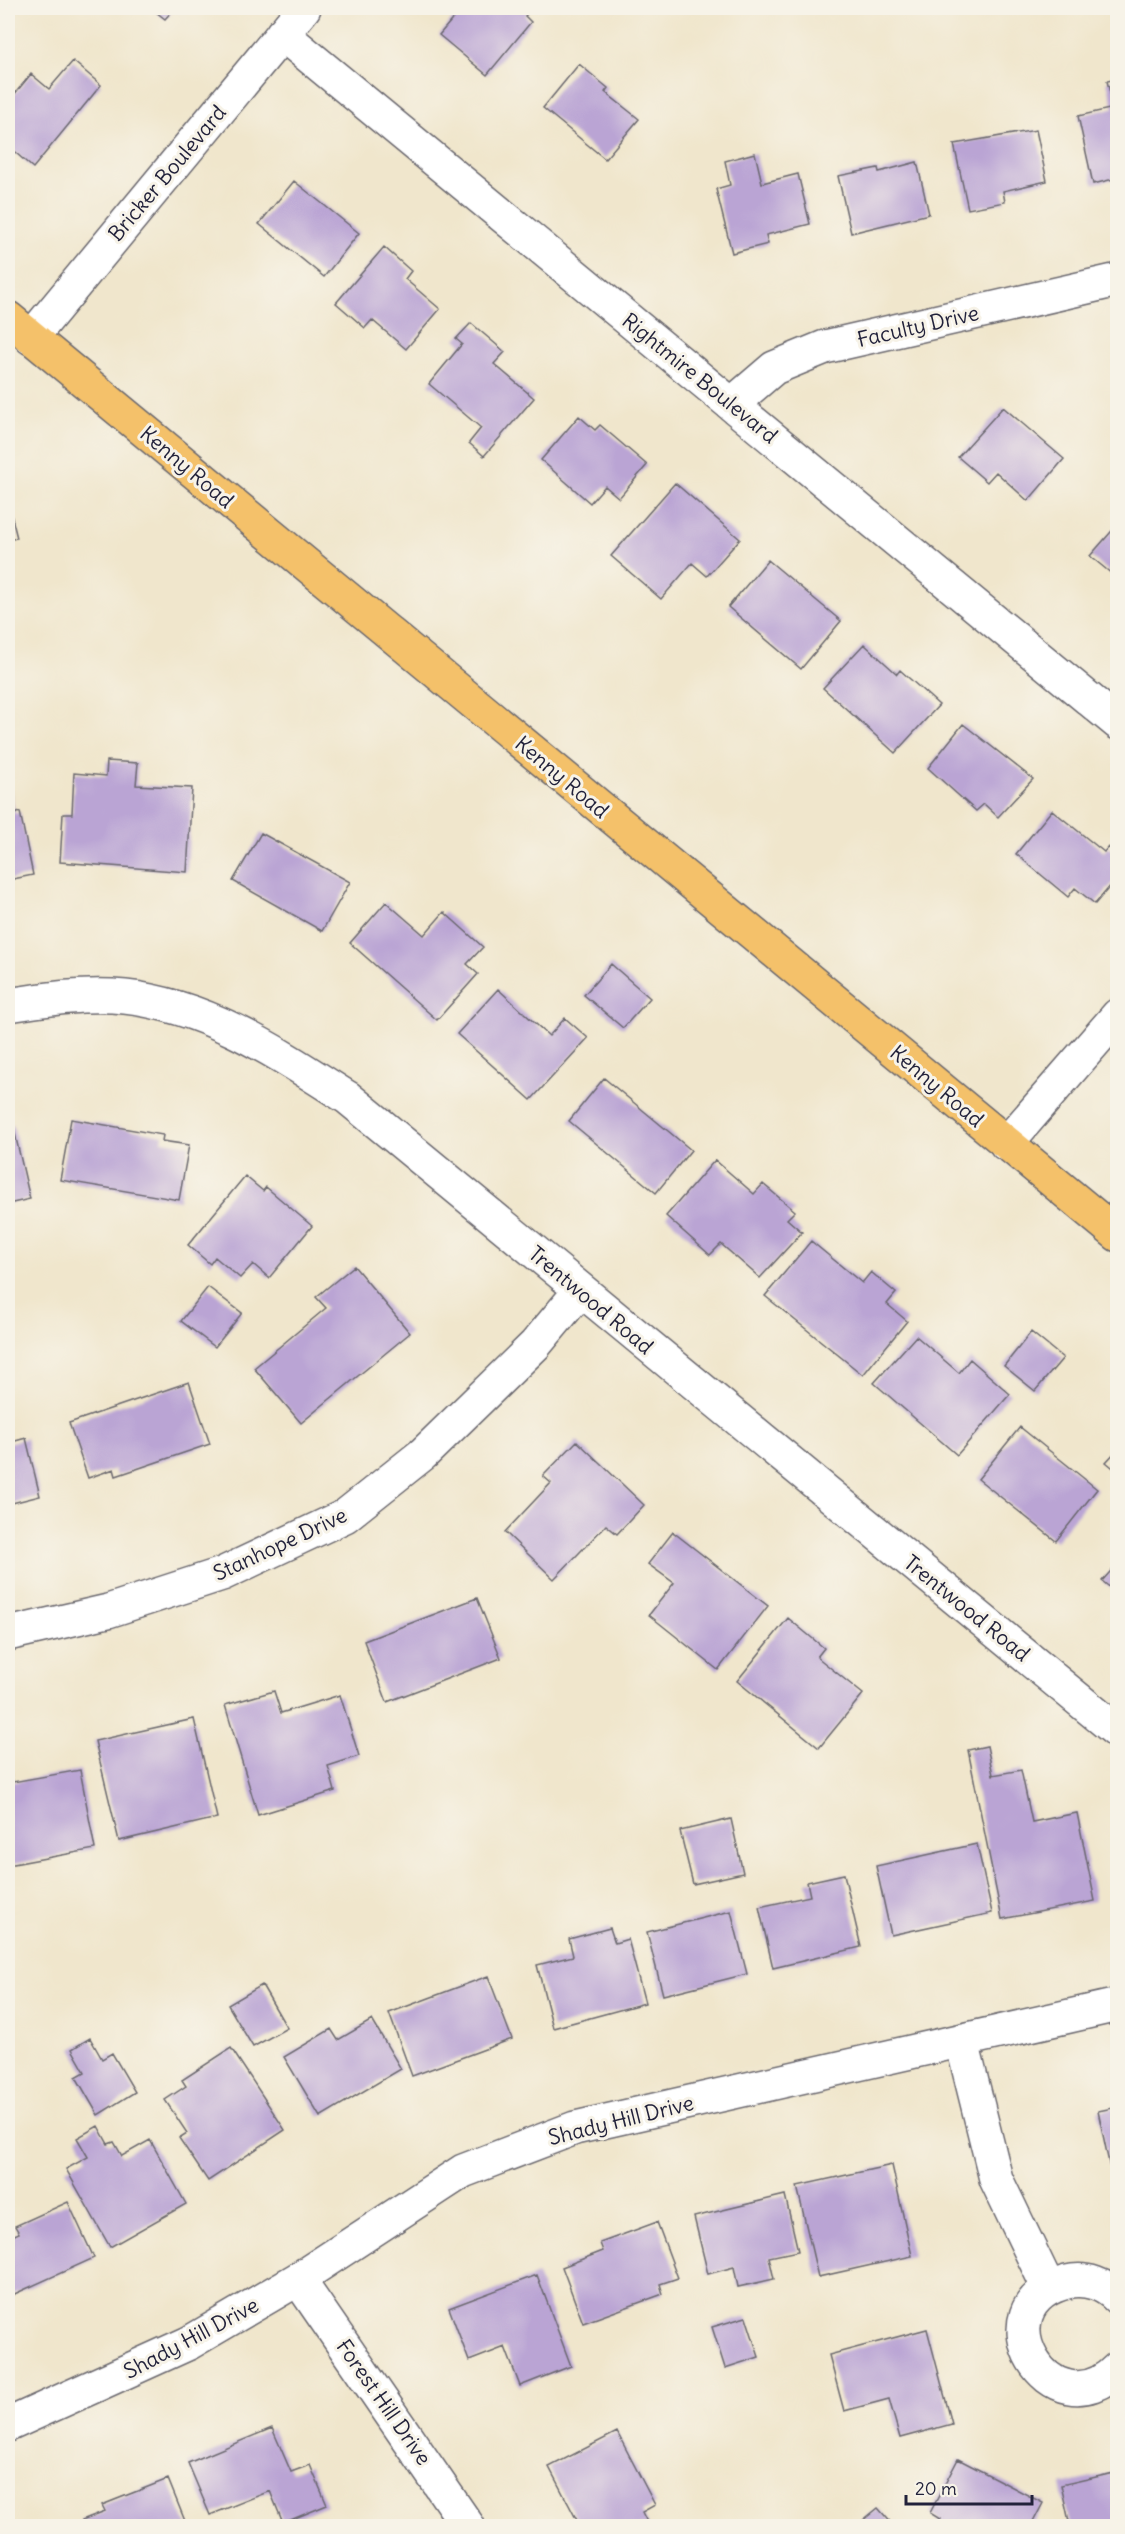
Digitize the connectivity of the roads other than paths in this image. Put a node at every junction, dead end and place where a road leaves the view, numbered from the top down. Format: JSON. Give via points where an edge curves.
{"nodes":[{"id":1,"x":304,"y":8,"type":"edge"},
{"id":2,"x":282,"y":34,"type":"junction"},
{"id":3,"x":1118,"y":280,"type":"edge"},
{"id":4,"x":15,"y":333,"type":"edge"},
{"id":5,"x":732,"y":404,"type":"junction"},
{"id":6,"x":1118,"y":723,"type":"edge"},
{"id":7,"x":8,"y":1005,"type":"edge"},
{"id":8,"x":1118,"y":1015,"type":"edge"},
{"id":9,"x":1006,"y":1144,"type":"junction"},
{"id":10,"x":1118,"y":1235,"type":"edge"},
{"id":11,"x":580,"y":1291,"type":"junction"},
{"id":12,"x":8,"y":1634,"type":"edge"},
{"id":13,"x":1118,"y":1732,"type":"edge"},
{"id":14,"x":1118,"y":2006,"type":"edge"},
{"id":15,"x":962,"y":2042,"type":"junction"},
{"id":16,"x":298,"y":2279,"type":"junction"},
{"id":17,"x":1049,"y":2289,"type":"junction"},
{"id":18,"x":1118,"y":2298,"type":"edge"},
{"id":19,"x":1118,"y":2368,"type":"edge"},
{"id":20,"x":8,"y":2425,"type":"edge"},
{"id":21,"x":468,"y":2526,"type":"edge"}],
"edges":[{"from":1,"to":2,"type":"street","name":"Bricker Boulevard"},
{"from":2,"to":4,"type":"street","name":"Bricker Boulevard"},
{"from":2,"to":5,"type":"street","name":"Rightmire Boulevard"},
{"from":3,"to":5,"type":"street","name":"Faculty Drive","via":[[825,347],[774,368]]},
{"from":4,"to":9,"type":"main road","name":"Kenny Road"},
{"from":5,"to":6,"type":"street","name":"Rightmire Boulevard"},
{"from":7,"to":11,"type":"street","name":"Trentwood Road","via":[[65,997],[126,998],[182,1010],[253,1038],[348,1098]]},
{"from":8,"to":9,"type":"street"},
{"from":9,"to":10,"type":"main road","name":"Kenny Road"},
{"from":11,"to":12,"type":"street","name":"Stanhope Drive","via":[[535,1345],[423,1454],[345,1516],[222,1574],[108,1611]]},
{"from":11,"to":13,"type":"street","name":"Trentwood Road"},
{"from":14,"to":15,"type":"street","name":"Shady Hill Drive"},
{"from":15,"to":16,"type":"street","name":"Shady Hill Drive","via":[[575,2127],[463,2171]]},
{"from":15,"to":17,"type":"street","via":[[996,2179]]},
{"from":16,"to":20,"type":"street","name":"Shady Hill Drive","via":[[189,2343]]},
{"from":16,"to":21,"type":"street","name":"Forest Hill Drive"},
{"from":17,"to":18,"type":"street","via":[[1074,2280],[1092,2282]]},
{"from":17,"to":19,"type":"street","via":[[1029,2310],[1024,2328],[1025,2347],[1033,2364],[1053,2381],[1078,2387],[1094,2385]]}]}
